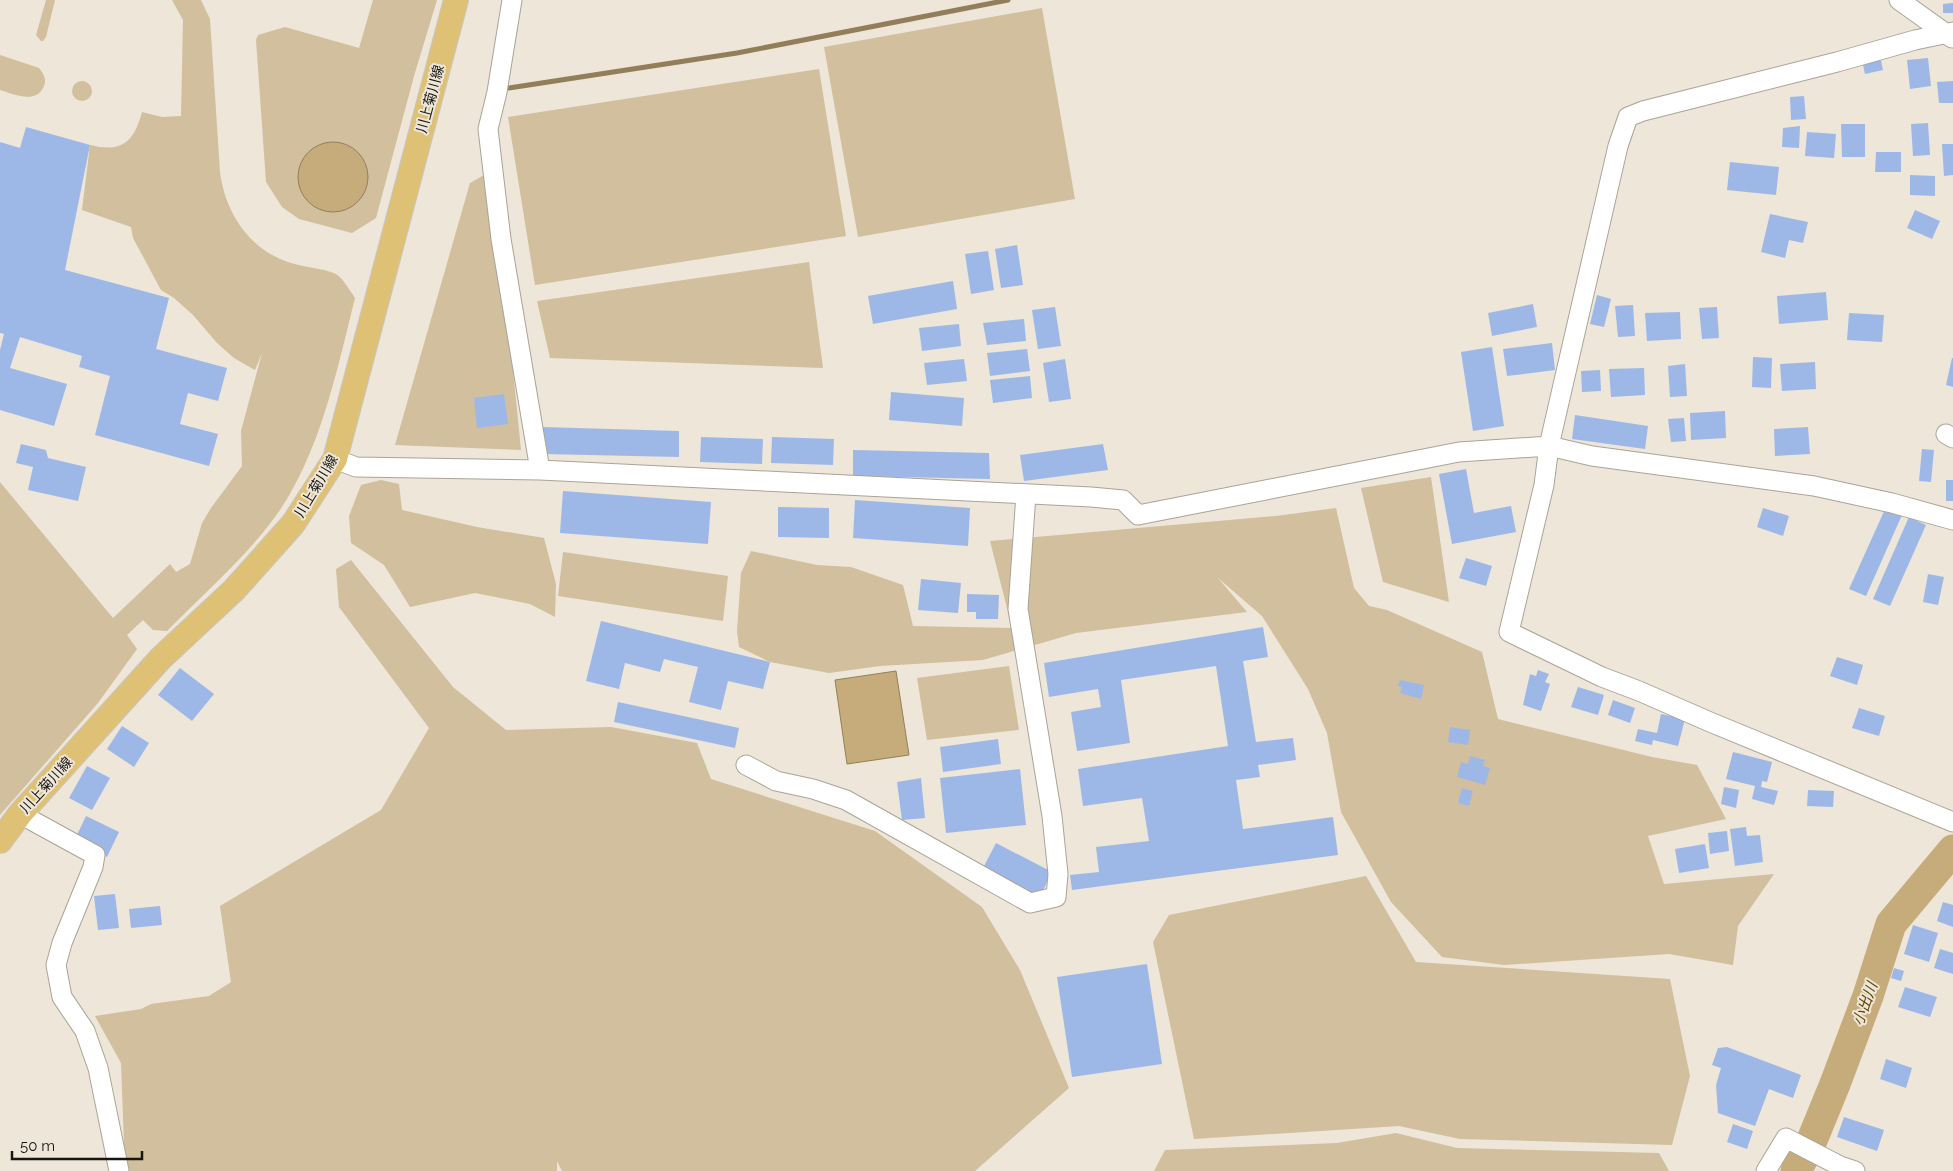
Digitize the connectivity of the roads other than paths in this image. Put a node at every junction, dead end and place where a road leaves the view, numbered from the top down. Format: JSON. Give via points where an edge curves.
{"nodes":[{"id":1,"x":456,"y":0,"type":"edge"},
{"id":2,"x":512,"y":0,"type":"edge"},
{"id":3,"x":1899,"y":0,"type":"edge"},
{"id":4,"x":1951,"y":35,"type":"edge"},
{"id":5,"x":1549,"y":446,"type":"junction"},
{"id":6,"x":335,"y":460,"type":"junction"},
{"id":7,"x":540,"y":470,"type":"junction"},
{"id":8,"x":1026,"y":494,"type":"junction"},
{"id":9,"x":1953,"y":520,"type":"edge"},
{"id":10,"x":746,"y":765,"type":"dead end"},
{"id":11,"x":20,"y":814,"type":"junction"},
{"id":12,"x":1953,"y":822,"type":"edge"},
{"id":13,"x":0,"y":841,"type":"edge"},
{"id":14,"x":118,"y":1171,"type":"edge"},
{"id":15,"x":1766,"y":1171,"type":"edge"},
{"id":16,"x":1855,"y":1171,"type":"edge"}],
"edges":[{"from":1,"to":6,"type":"main road","name":"川上菊川線"},
{"from":2,"to":7,"type":"street","via":[[488,129],[501,239]]},
{"from":3,"to":4,"type":"street"},
{"from":4,"to":5,"type":"street","via":[[1915,40],[1628,117],[1618,146]]},
{"from":5,"to":8,"type":"street","via":[[1459,452],[1138,515],[1123,500]]},
{"from":5,"to":9,"type":"street","via":[[1592,456],[1814,486]]},
{"from":5,"to":12,"type":"street","via":[[1544,484],[1509,632],[1602,677]]},
{"from":6,"to":7,"type":"street","via":[[356,467]]},
{"from":6,"to":11,"type":"main road","name":"川上菊川線","via":[[293,524],[234,590],[160,658]]},
{"from":7,"to":8,"type":"street"},
{"from":8,"to":10,"type":"street","via":[[1018,610],[1052,816],[1058,874],[1056,896],[1030,903],[846,800],[776,781]]},
{"from":11,"to":13,"type":"main road","name":"川上菊川線"},
{"from":11,"to":14,"type":"street","via":[[94,855],[93,867],[56,965],[62,997],[85,1031],[98,1068]]},
{"from":15,"to":16,"type":"street","via":[[1786,1138]]}]}
